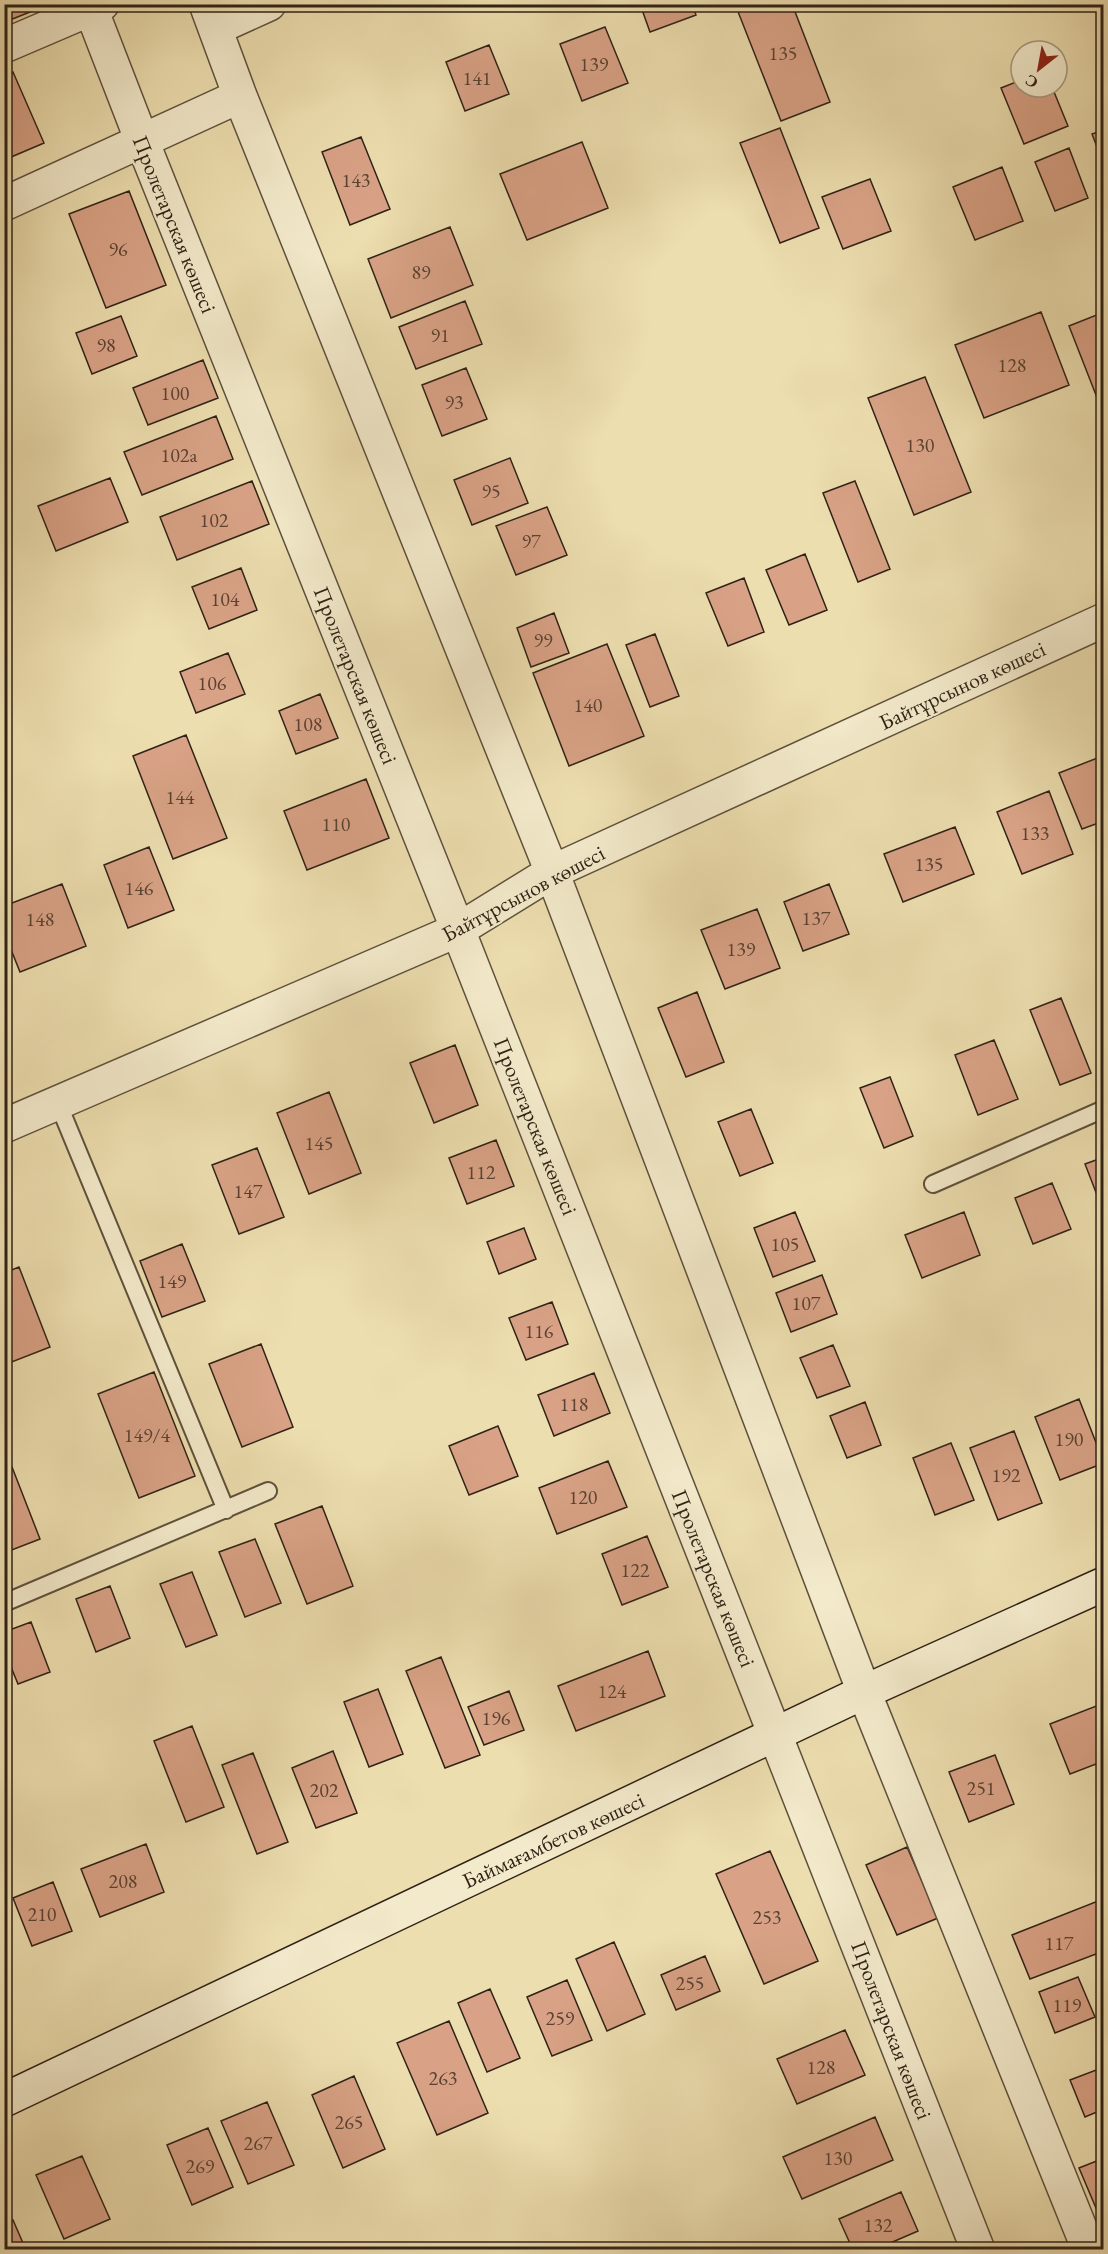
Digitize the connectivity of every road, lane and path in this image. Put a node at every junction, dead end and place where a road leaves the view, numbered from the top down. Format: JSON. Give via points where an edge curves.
{"nodes":[{"id":1,"x":269,"y":4,"type":"edge"},
{"id":2,"x":94,"y":6,"type":"edge"},
{"id":3,"x":211,"y":16,"type":"edge"},
{"id":4,"x":4,"y":46,"type":"edge"},
{"id":5,"x":240,"y":96,"type":"junction"},
{"id":6,"x":142,"y":141,"type":"junction"},
{"id":7,"x":4,"y":204,"type":"edge"},
{"id":8,"x":1104,"y":620,"type":"edge"},
{"id":9,"x":552,"y":872,"type":"junction"},
{"id":10,"x":458,"y":930,"type":"junction"},
{"id":11,"x":58,"y":1103,"type":"junction"},
{"id":12,"x":1104,"y":1109,"type":"edge"},
{"id":13,"x":4,"y":1126,"type":"edge"},
{"id":14,"x":933,"y":1184,"type":"dead end"},
{"id":15,"x":268,"y":1491,"type":"dead end"},
{"id":16,"x":226,"y":1510,"type":"junction"},
{"id":17,"x":1104,"y":1584,"type":"edge"},
{"id":18,"x":4,"y":1603,"type":"edge"},
{"id":19,"x":864,"y":1692,"type":"junction"},
{"id":20,"x":776,"y":1735,"type":"junction"},
{"id":21,"x":4,"y":2100,"type":"edge"},
{"id":22,"x":978,"y":2250,"type":"edge"},
{"id":23,"x":1089,"y":2250,"type":"edge"}],
"edges":[{"from":1,"to":3,"type":"street"},
{"from":2,"to":4,"type":"street"},
{"from":2,"to":6,"type":"street","name":"Пролетарская көшесі"},
{"from":3,"to":5,"type":"street"},
{"from":5,"to":6,"type":"street"},
{"from":5,"to":9,"type":"street"},
{"from":6,"to":7,"type":"street"},
{"from":6,"to":10,"type":"street","name":"Пролетарская көшесі"},
{"from":8,"to":9,"type":"street","name":"Байтұрсынов көшесі"},
{"from":9,"to":10,"type":"street","name":"Байтұрсынов көшесі"},
{"from":9,"to":19,"type":"street"},
{"from":10,"to":11,"type":"street","name":"Байтұрсынов көшесі"},
{"from":10,"to":20,"type":"street","name":"Пролетарская көшесі"},
{"from":11,"to":13,"type":"street","name":"Байтұрсынов көшесі"},
{"from":11,"to":16,"type":"lane"},
{"from":12,"to":14,"type":"lane"},
{"from":15,"to":16,"type":"lane"},
{"from":16,"to":18,"type":"lane"},
{"from":17,"to":19,"type":"street","name":"Баймағамбетов көшесі"},
{"from":19,"to":20,"type":"street","name":"Баймағамбетов көшесі"},
{"from":19,"to":23,"type":"street"},
{"from":20,"to":21,"type":"street","name":"Баймағамбетов көшесі"},
{"from":20,"to":22,"type":"street","name":"Пролетарская көшесі"}]}
